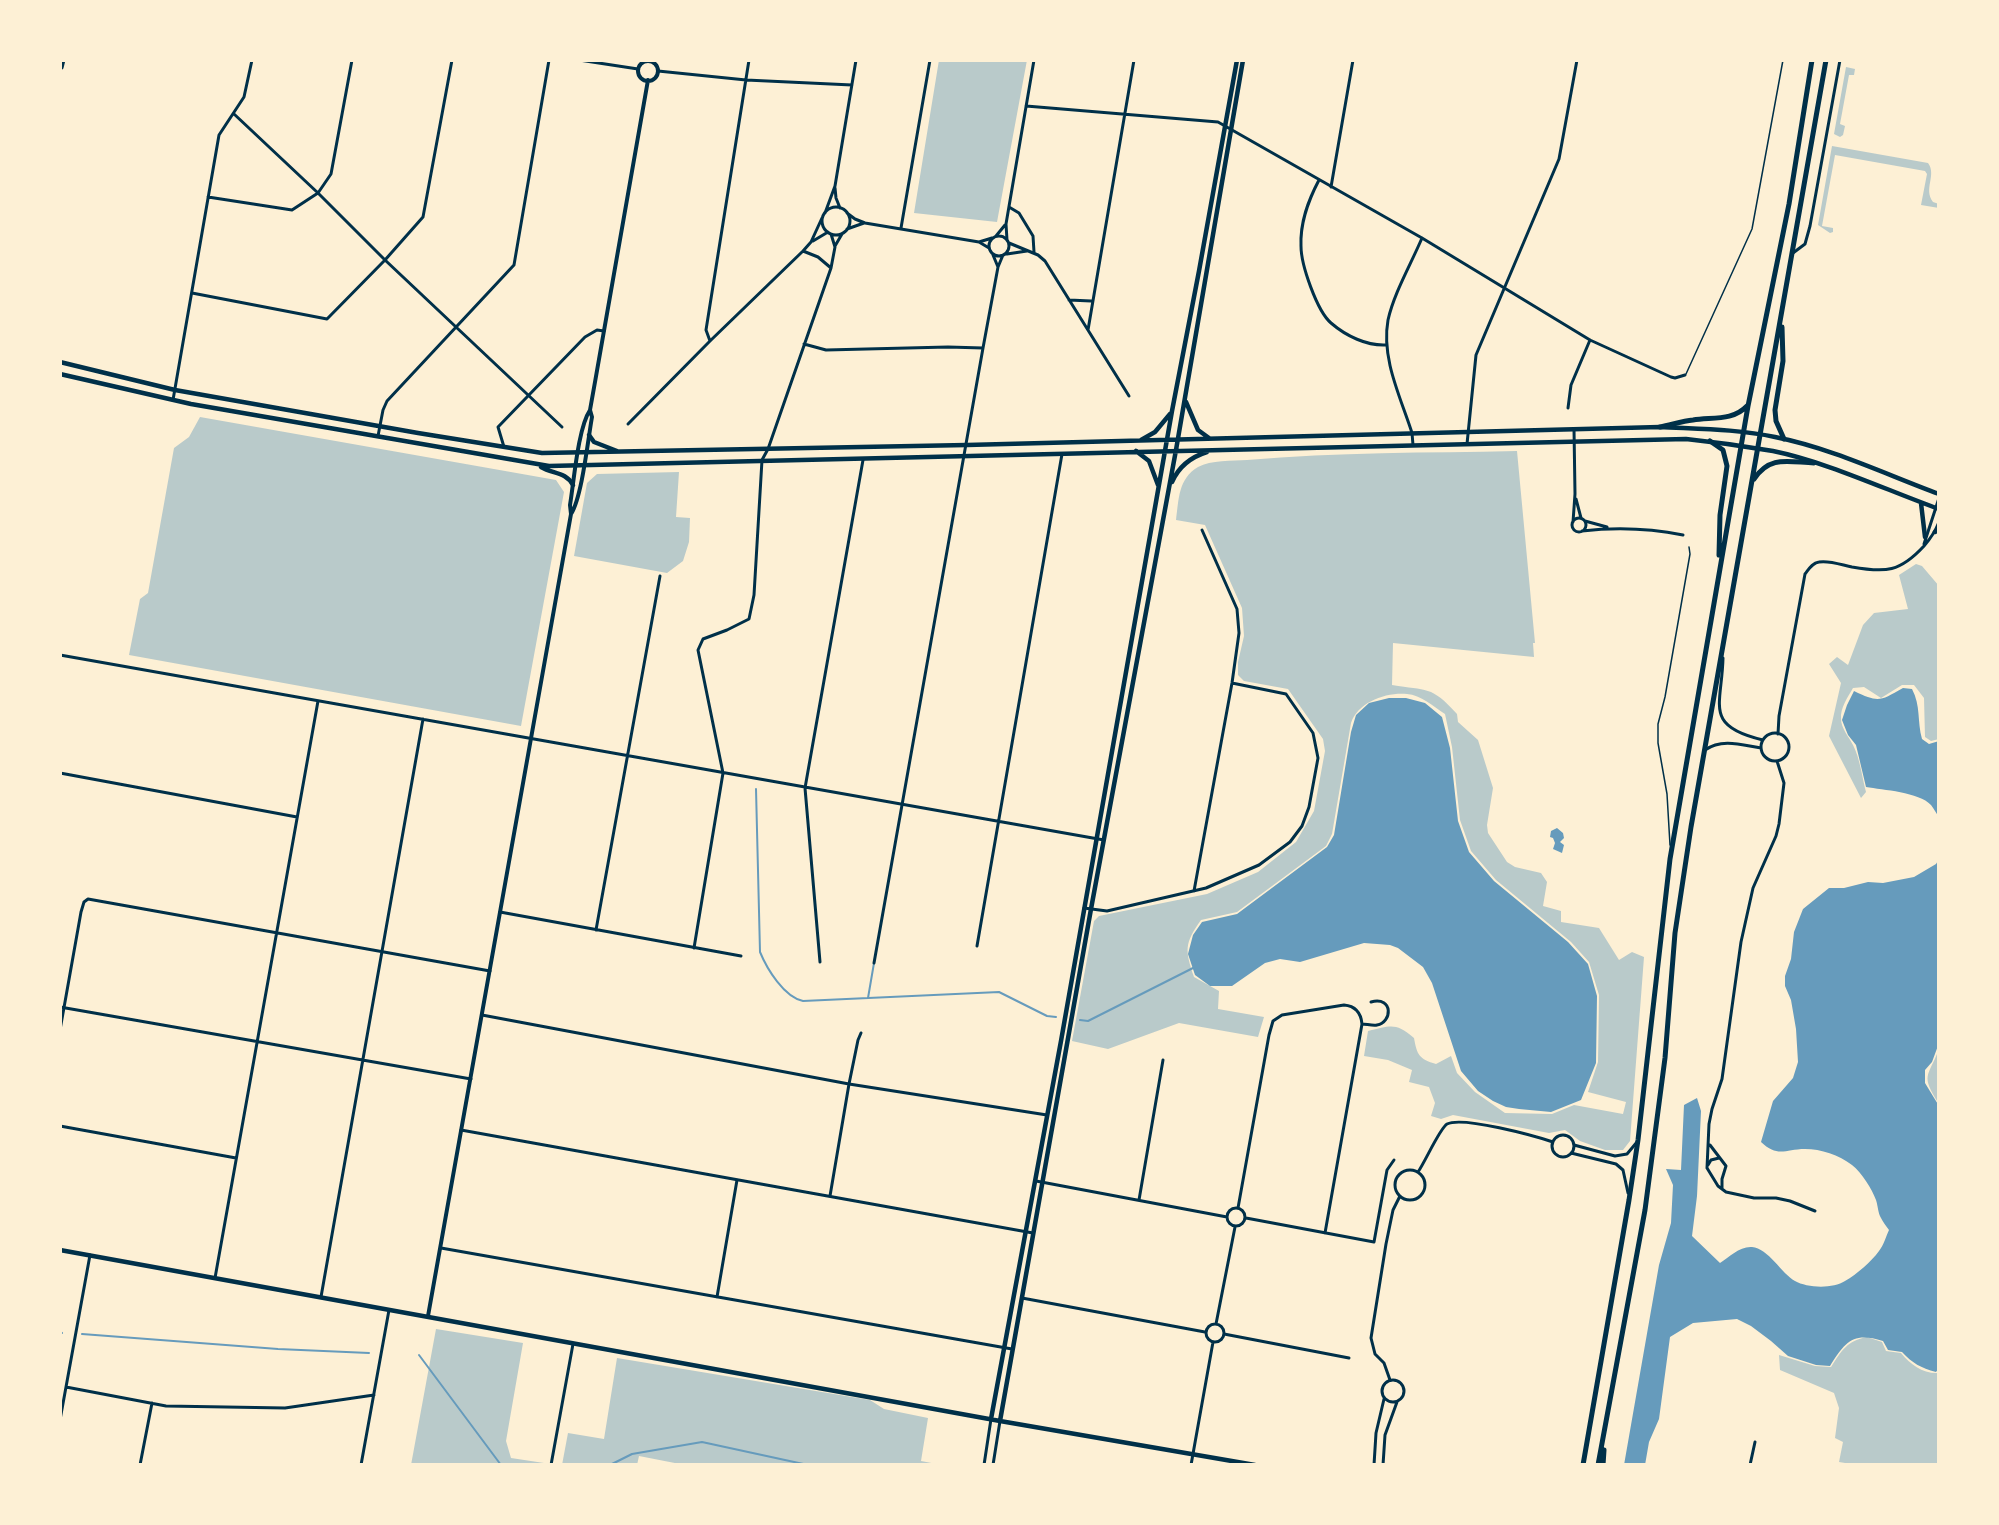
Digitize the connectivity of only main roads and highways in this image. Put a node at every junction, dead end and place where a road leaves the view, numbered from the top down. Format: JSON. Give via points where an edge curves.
{"nodes":[{"id":1,"x":1237,"y":60,"type":"edge"},
{"id":2,"x":1243,"y":60,"type":"edge"},
{"id":3,"x":1812,"y":60,"type":"edge"},
{"id":4,"x":1826,"y":60,"type":"edge"},
{"id":5,"x":1781,"y":316,"type":"junction"},
{"id":6,"x":60,"y":362,"type":"edge"},
{"id":7,"x":60,"y":374,"type":"edge"},
{"id":8,"x":1185,"y":399,"type":"junction"},
{"id":9,"x":1748,"y":406,"type":"junction"},
{"id":10,"x":1172,"y":411,"type":"junction"},
{"id":11,"x":1660,"y":427,"type":"junction"},
{"id":12,"x":1743,"y":432,"type":"junction"},
{"id":13,"x":1760,"y":434,"type":"junction"},
{"id":14,"x":589,"y":435,"type":"road end"},
{"id":15,"x":1211,"y":439,"type":"junction"},
{"id":16,"x":1784,"y":439,"type":"junction"},
{"id":17,"x":1167,"y":440,"type":"junction"},
{"id":18,"x":1178,"y":440,"type":"junction"},
{"id":19,"x":1139,"y":441,"type":"junction"},
{"id":20,"x":1710,"y":441,"type":"junction"},
{"id":21,"x":1741,"y":446,"type":"junction"},
{"id":22,"x":1758,"y":449,"type":"junction"},
{"id":23,"x":1165,"y":450,"type":"junction"},
{"id":24,"x":1176,"y":450,"type":"junction"},
{"id":25,"x":1213,"y":450,"type":"junction"},
{"id":26,"x":1136,"y":451,"type":"junction"},
{"id":27,"x":620,"y":452,"type":"junction"},
{"id":28,"x":1814,"y":463,"type":"junction"},
{"id":29,"x":537,"y":465,"type":"junction"},
{"id":30,"x":1752,"y":483,"type":"junction"},
{"id":31,"x":573,"y":485,"type":"road end"},
{"id":32,"x":1158,"y":488,"type":"junction"},
{"id":33,"x":1168,"y":491,"type":"junction"},
{"id":34,"x":1939,"y":496,"type":"edge"},
{"id":35,"x":1921,"y":503,"type":"junction"},
{"id":36,"x":1937,"y":509,"type":"edge"},
{"id":37,"x":1925,"y":537,"type":"road end"},
{"id":38,"x":1719,"y":572,"type":"junction"},
{"id":39,"x":60,"y":1250,"type":"edge"},
{"id":40,"x":991,"y":1419,"type":"junction"},
{"id":41,"x":1000,"y":1421,"type":"junction"},
{"id":42,"x":1605,"y":1430,"type":"junction"},
{"id":43,"x":1255,"y":1465,"type":"edge"},
{"id":44,"x":1583,"y":1465,"type":"edge"},
{"id":45,"x":1599,"y":1465,"type":"edge"},
{"id":46,"x":1604,"y":1465,"type":"edge"}],
"edges":[{"from":1,"to":10,"type":"main road"},
{"from":2,"to":8,"type":"main road"},
{"from":3,"to":9,"type":"main road","via":[[1789,204]]},
{"from":4,"to":5,"type":"main road"},
{"from":5,"to":13,"type":"main road"},
{"from":5,"to":16,"type":"main road","via":[[1783,361],[1775,410]]},
{"from":6,"to":27,"type":"main road","via":[[175,390],[505,448],[542,453]]},
{"from":7,"to":29,"type":"main road","via":[[173,400]]},
{"from":8,"to":15,"type":"main road","via":[[1195,426]]},
{"from":8,"to":18,"type":"main road"},
{"from":9,"to":11,"type":"main road","via":[[1740,414]]},
{"from":9,"to":12,"type":"main road"},
{"from":10,"to":17,"type":"main road"},
{"from":10,"to":19,"type":"main road","via":[[1155,432]]},
{"from":11,"to":12,"type":"main road"},
{"from":11,"to":15,"type":"main road"},
{"from":12,"to":13,"type":"main road"},
{"from":12,"to":21,"type":"main road"},
{"from":13,"to":16,"type":"main road"},
{"from":13,"to":22,"type":"main road"},
{"from":14,"to":27,"type":"main road","via":[[594,442]]},
{"from":15,"to":18,"type":"main road"},
{"from":16,"to":34,"type":"main road","via":[[1823,450]]},
{"from":17,"to":18,"type":"main road"},
{"from":17,"to":19,"type":"main road"},
{"from":17,"to":23,"type":"main road"},
{"from":18,"to":24,"type":"main road"},
{"from":19,"to":27,"type":"main road"},
{"from":20,"to":21,"type":"main road"},
{"from":20,"to":25,"type":"main road"},
{"from":20,"to":38,"type":"main road","via":[[1723,450],[1727,466],[1720,515]]},
{"from":21,"to":22,"type":"main road"},
{"from":21,"to":38,"type":"main road"},
{"from":22,"to":28,"type":"main road"},
{"from":22,"to":30,"type":"main road"},
{"from":23,"to":24,"type":"main road"},
{"from":23,"to":26,"type":"main road"},
{"from":23,"to":32,"type":"main road"},
{"from":24,"to":25,"type":"main road"},
{"from":24,"to":33,"type":"main road"},
{"from":25,"to":33,"type":"main road","via":[[1183,465]]},
{"from":26,"to":29,"type":"main road"},
{"from":26,"to":32,"type":"main road","via":[[1149,460]]},
{"from":28,"to":30,"type":"main road","via":[[1777,461],[1761,468]]},
{"from":28,"to":35,"type":"main road"},
{"from":29,"to":31,"type":"main road","via":[[565,475]]},
{"from":30,"to":42,"type":"main road","via":[[1703,752],[1675,933],[1650,1177]]},
{"from":32,"to":40,"type":"main road"},
{"from":33,"to":41,"type":"main road"},
{"from":35,"to":36,"type":"main road"},
{"from":35,"to":37,"type":"main road"},
{"from":38,"to":44,"type":"main road","via":[[1670,859],[1629,1200]]},
{"from":39,"to":40,"type":"main road"},
{"from":40,"to":41,"type":"main road"},
{"from":41,"to":43,"type":"main road"},
{"from":42,"to":45,"type":"main road"},
{"from":42,"to":46,"type":"main road"}]}
